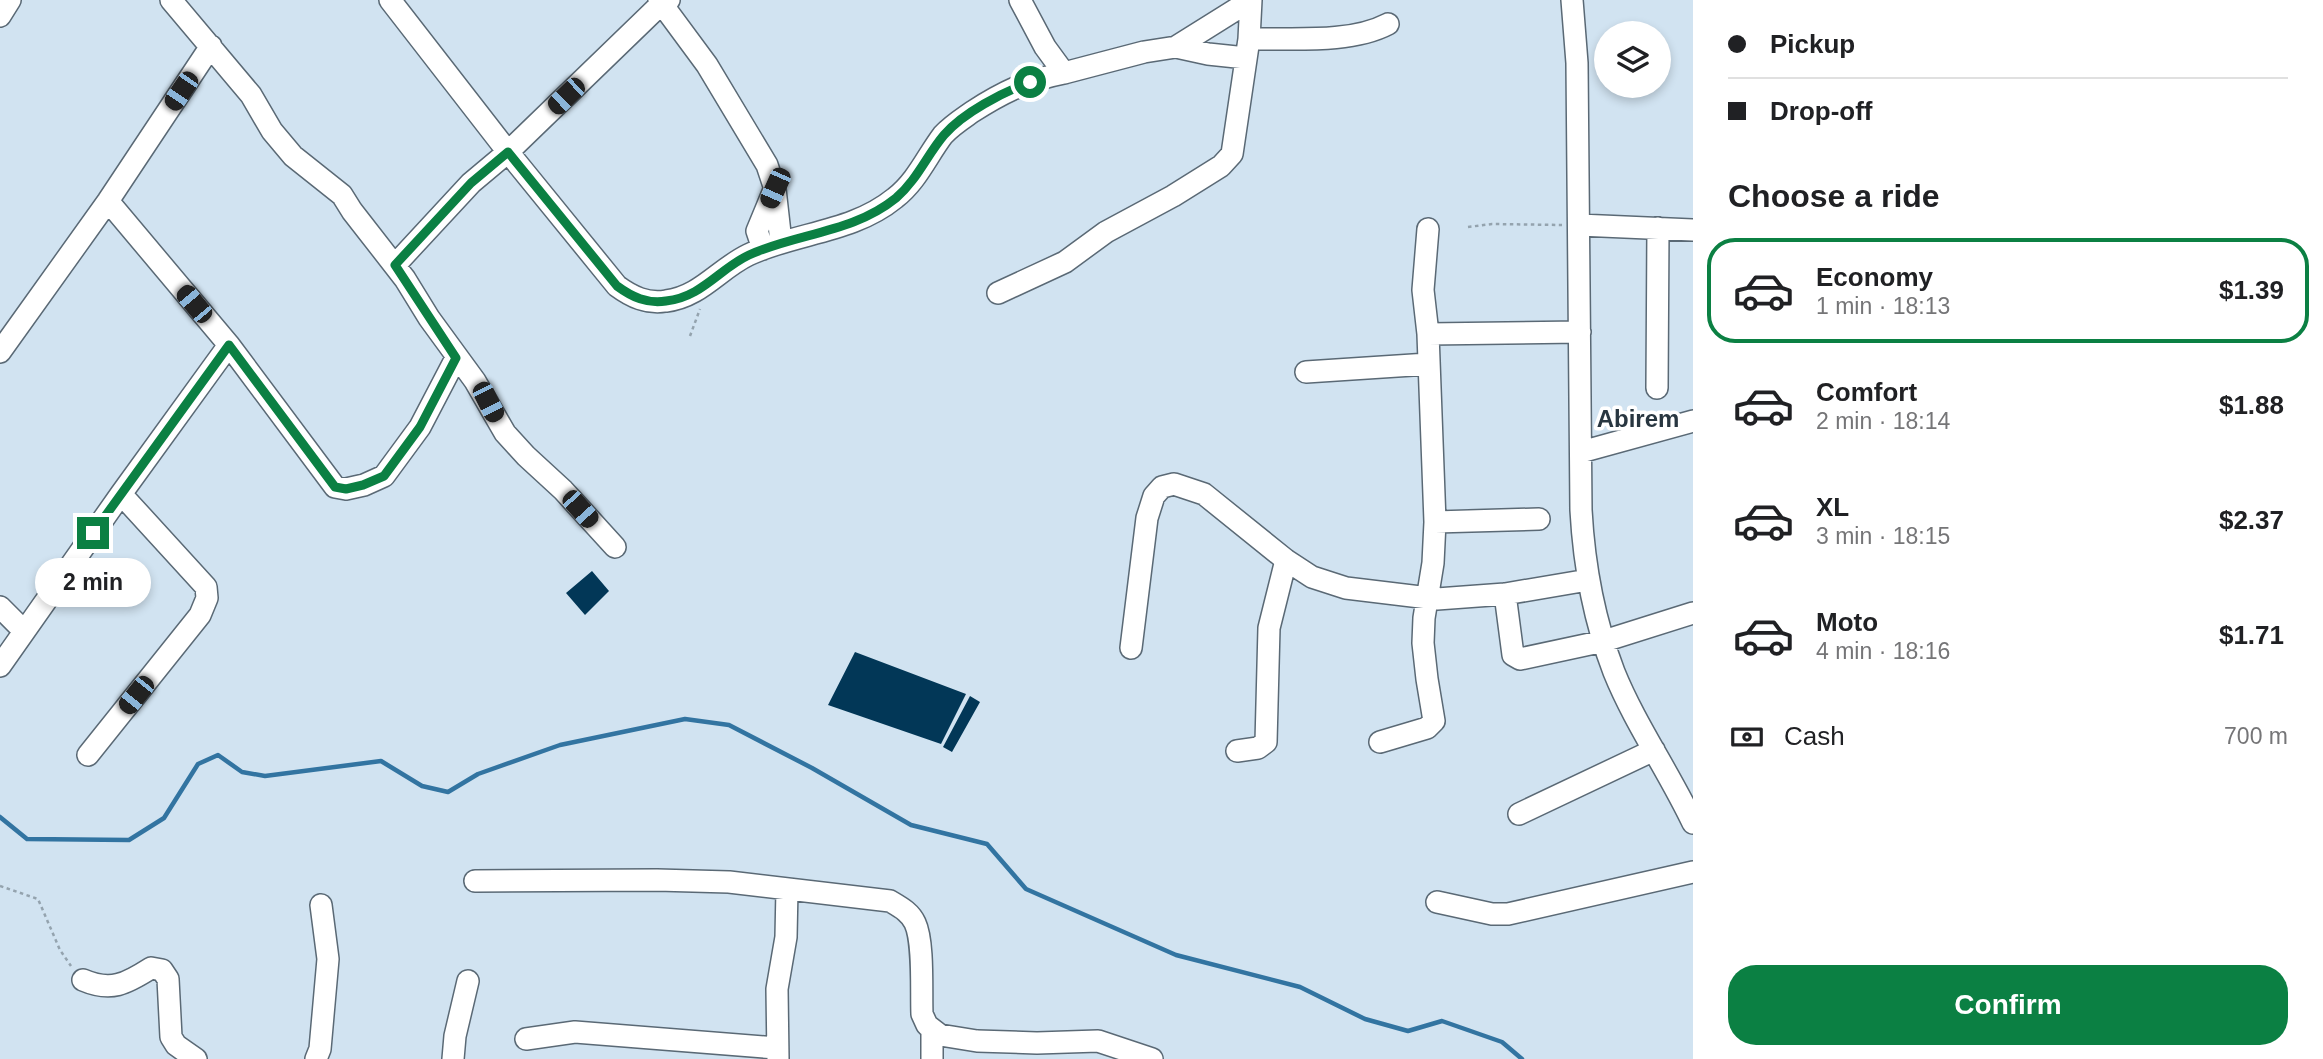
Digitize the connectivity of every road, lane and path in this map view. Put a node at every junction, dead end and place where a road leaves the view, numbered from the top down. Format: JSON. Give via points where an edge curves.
{"nodes":[{"id":1,"x":10,"y":0,"type":"edge"},
{"id":2,"x":171,"y":0,"type":"edge"},
{"id":3,"x":390,"y":0,"type":"edge"},
{"id":4,"x":1020,"y":0,"type":"edge"},
{"id":5,"x":1251,"y":0,"type":"edge"},
{"id":6,"x":1572,"y":0,"type":"edge"},
{"id":7,"x":663,"y":1,"type":"edge"},
{"id":8,"x":0,"y":16,"type":"edge"},
{"id":9,"x":1388,"y":24,"type":"dead end"},
{"id":10,"x":211,"y":46,"type":"junction"},
{"id":11,"x":1175,"y":47,"type":"junction"},
{"id":12,"x":1248,"y":48,"type":"junction"},
{"id":13,"x":1064,"y":73,"type":"junction"},
{"id":14,"x":508,"y":152,"type":"junction"},
{"id":15,"x":108,"y":201,"type":"junction"},
{"id":16,"x":1579,"y":225,"type":"junction"},
{"id":17,"x":1468,"y":228,"type":"dead end"},
{"id":18,"x":1658,"y":228,"type":"junction"},
{"id":19,"x":1429,"y":229,"type":"dead end"},
{"id":20,"x":1693,"y":230,"type":"edge"},
{"id":21,"x":772,"y":245,"type":"junction"},
{"id":22,"x":395,"y":265,"type":"junction"},
{"id":23,"x":707,"y":286,"type":"junction"},
{"id":24,"x":998,"y":293,"type":"dead end"},
{"id":25,"x":1580,"y":332,"type":"junction"},
{"id":26,"x":1428,"y":334,"type":"junction"},
{"id":27,"x":690,"y":336,"type":"dead end"},
{"id":28,"x":229,"y":345,"type":"junction"},
{"id":29,"x":0,"y":352,"type":"edge"},
{"id":30,"x":456,"y":358,"type":"junction"},
{"id":31,"x":1428,"y":364,"type":"junction"},
{"id":32,"x":1306,"y":372,"type":"dead end"},
{"id":33,"x":1657,"y":388,"type":"dead end"},
{"id":34,"x":1693,"y":421,"type":"edge"},
{"id":35,"x":1581,"y":452,"type":"junction"},
{"id":36,"x":121,"y":494,"type":"junction"},
{"id":37,"x":1539,"y":519,"type":"dead end"},
{"id":38,"x":1434,"y":522,"type":"junction"},
{"id":39,"x":615,"y":547,"type":"dead end"},
{"id":40,"x":1286,"y":560,"type":"junction"},
{"id":41,"x":1588,"y":580,"type":"junction"},
{"id":42,"x":1505,"y":594,"type":"junction"},
{"id":43,"x":1427,"y":598,"type":"junction"},
{"id":44,"x":0,"y":607,"type":"edge"},
{"id":45,"x":1693,"y":613,"type":"edge"},
{"id":46,"x":24,"y":631,"type":"junction"},
{"id":47,"x":1604,"y":641,"type":"junction"},
{"id":48,"x":1130,"y":648,"type":"dead end"},
{"id":49,"x":0,"y":666,"type":"edge"},
{"id":50,"x":1380,"y":742,"type":"dead end"},
{"id":51,"x":1654,"y":750,"type":"junction"},
{"id":52,"x":1237,"y":751,"type":"dead end"},
{"id":53,"x":88,"y":755,"type":"dead end"},
{"id":54,"x":1519,"y":814,"type":"dead end"},
{"id":55,"x":1693,"y":823,"type":"edge"},
{"id":56,"x":1693,"y":872,"type":"edge"},
{"id":57,"x":475,"y":881,"type":"dead end"},
{"id":58,"x":0,"y":886,"type":"edge"},
{"id":59,"x":787,"y":890,"type":"junction"},
{"id":60,"x":1437,"y":902,"type":"dead end"},
{"id":61,"x":321,"y":905,"type":"dead end"},
{"id":62,"x":83,"y":980,"type":"joint"},
{"id":63,"x":468,"y":981,"type":"dead end"},
{"id":64,"x":932,"y":1030,"type":"junction"},
{"id":65,"x":526,"y":1039,"type":"dead end"},
{"id":66,"x":1098,"y":1050,"type":"edge"},
{"id":67,"x":777,"y":1053,"type":"edge"},
{"id":68,"x":197,"y":1059,"type":"edge"},
{"id":69,"x":316,"y":1059,"type":"edge"},
{"id":70,"x":453,"y":1059,"type":"edge"},
{"id":71,"x":932,"y":1059,"type":"edge"},
{"id":72,"x":1153,"y":1059,"type":"edge"}],
"edges":[{"from":1,"to":8,"type":"street"},
{"from":2,"to":10,"type":"street"},
{"from":3,"to":14,"type":"street"},
{"from":4,"to":13,"type":"street"},
{"from":5,"to":11,"type":"street"},
{"from":5,"to":12,"type":"street"},
{"from":6,"to":16,"type":"street"},
{"from":7,"to":14,"type":"street"},
{"from":7,"to":21,"type":"street","via":[[766,165],[775,188]]},
{"from":9,"to":12,"type":"street","via":[[1371,33]]},
{"from":10,"to":15,"type":"street"},
{"from":10,"to":22,"type":"street","via":[[293,156],[342,195]]},
{"from":11,"to":12,"type":"street","via":[[1208,54]]},
{"from":11,"to":13,"type":"street"},
{"from":12,"to":24,"type":"street","via":[[1232,154],[1221,166],[1106,232],[1065,262]]},
{"from":13,"to":21,"type":"street","via":[[1003,92],[957,123],[908,186],[867,218]]},
{"from":14,"to":22,"type":"street","via":[[471,183]]},
{"from":14,"to":23,"type":"street","via":[[617,286],[631,296],[664,302]]},
{"from":15,"to":28,"type":"street"},
{"from":15,"to":29,"type":"street"},
{"from":16,"to":17,"type":"path"},
{"from":16,"to":18,"type":"street"},
{"from":16,"to":25,"type":"street"},
{"from":18,"to":20,"type":"street"},
{"from":18,"to":33,"type":"street"},
{"from":19,"to":26,"type":"street","via":[[1423,290]]},
{"from":21,"to":23,"type":"street","via":[[745,257]]},
{"from":22,"to":30,"type":"street"},
{"from":23,"to":27,"type":"path"},
{"from":25,"to":26,"type":"street"},
{"from":25,"to":35,"type":"street"},
{"from":26,"to":31,"type":"street"},
{"from":28,"to":30,"type":"street","via":[[335,487],[346,489],[384,476],[420,427]]},
{"from":28,"to":36,"type":"street"},
{"from":30,"to":39,"type":"street","via":[[505,433]]},
{"from":31,"to":32,"type":"street"},
{"from":31,"to":38,"type":"street"},
{"from":34,"to":35,"type":"street"},
{"from":35,"to":41,"type":"street"},
{"from":36,"to":46,"type":"street"},
{"from":36,"to":53,"type":"street","via":[[206,587],[207,598],[200,615]]},
{"from":37,"to":38,"type":"street"},
{"from":38,"to":43,"type":"street"},
{"from":40,"to":43,"type":"street","via":[[1312,578],[1346,588]]},
{"from":40,"to":48,"type":"street","via":[[1204,494],[1174,484],[1162,487],[1147,518]]},
{"from":40,"to":52,"type":"street","via":[[1269,628],[1266,743]]},
{"from":41,"to":42,"type":"street"},
{"from":41,"to":47,"type":"street"},
{"from":42,"to":43,"type":"street"},
{"from":42,"to":47,"type":"street","via":[[1516,658]]},
{"from":43,"to":50,"type":"street","via":[[1423,643],[1434,721],[1427,728]]},
{"from":44,"to":46,"type":"street"},
{"from":45,"to":47,"type":"street"},
{"from":46,"to":49,"type":"street"},
{"from":47,"to":51,"type":"street"},
{"from":51,"to":54,"type":"street"},
{"from":51,"to":55,"type":"street"},
{"from":56,"to":60,"type":"street","via":[[1508,914]]},
{"from":57,"to":59,"type":"street","via":[[681,880]]},
{"from":58,"to":62,"type":"path","via":[[38,899],[60,950]]},
{"from":59,"to":64,"type":"street","via":[[890,901],[909,914],[918,937],[922,1014]]},
{"from":59,"to":67,"type":"street","via":[[786,937],[777,989]]},
{"from":61,"to":69,"type":"street","via":[[328,959]]},
{"from":62,"to":68,"type":"street","via":[[108,988],[151,968],[162,970],[168,979],[172,1037]]},
{"from":63,"to":70,"type":"street"},
{"from":64,"to":66,"type":"street","via":[[977,1041]]},
{"from":64,"to":71,"type":"street"},
{"from":65,"to":67,"type":"street","via":[[575,1032]]},
{"from":66,"to":72,"type":"street"}]}
